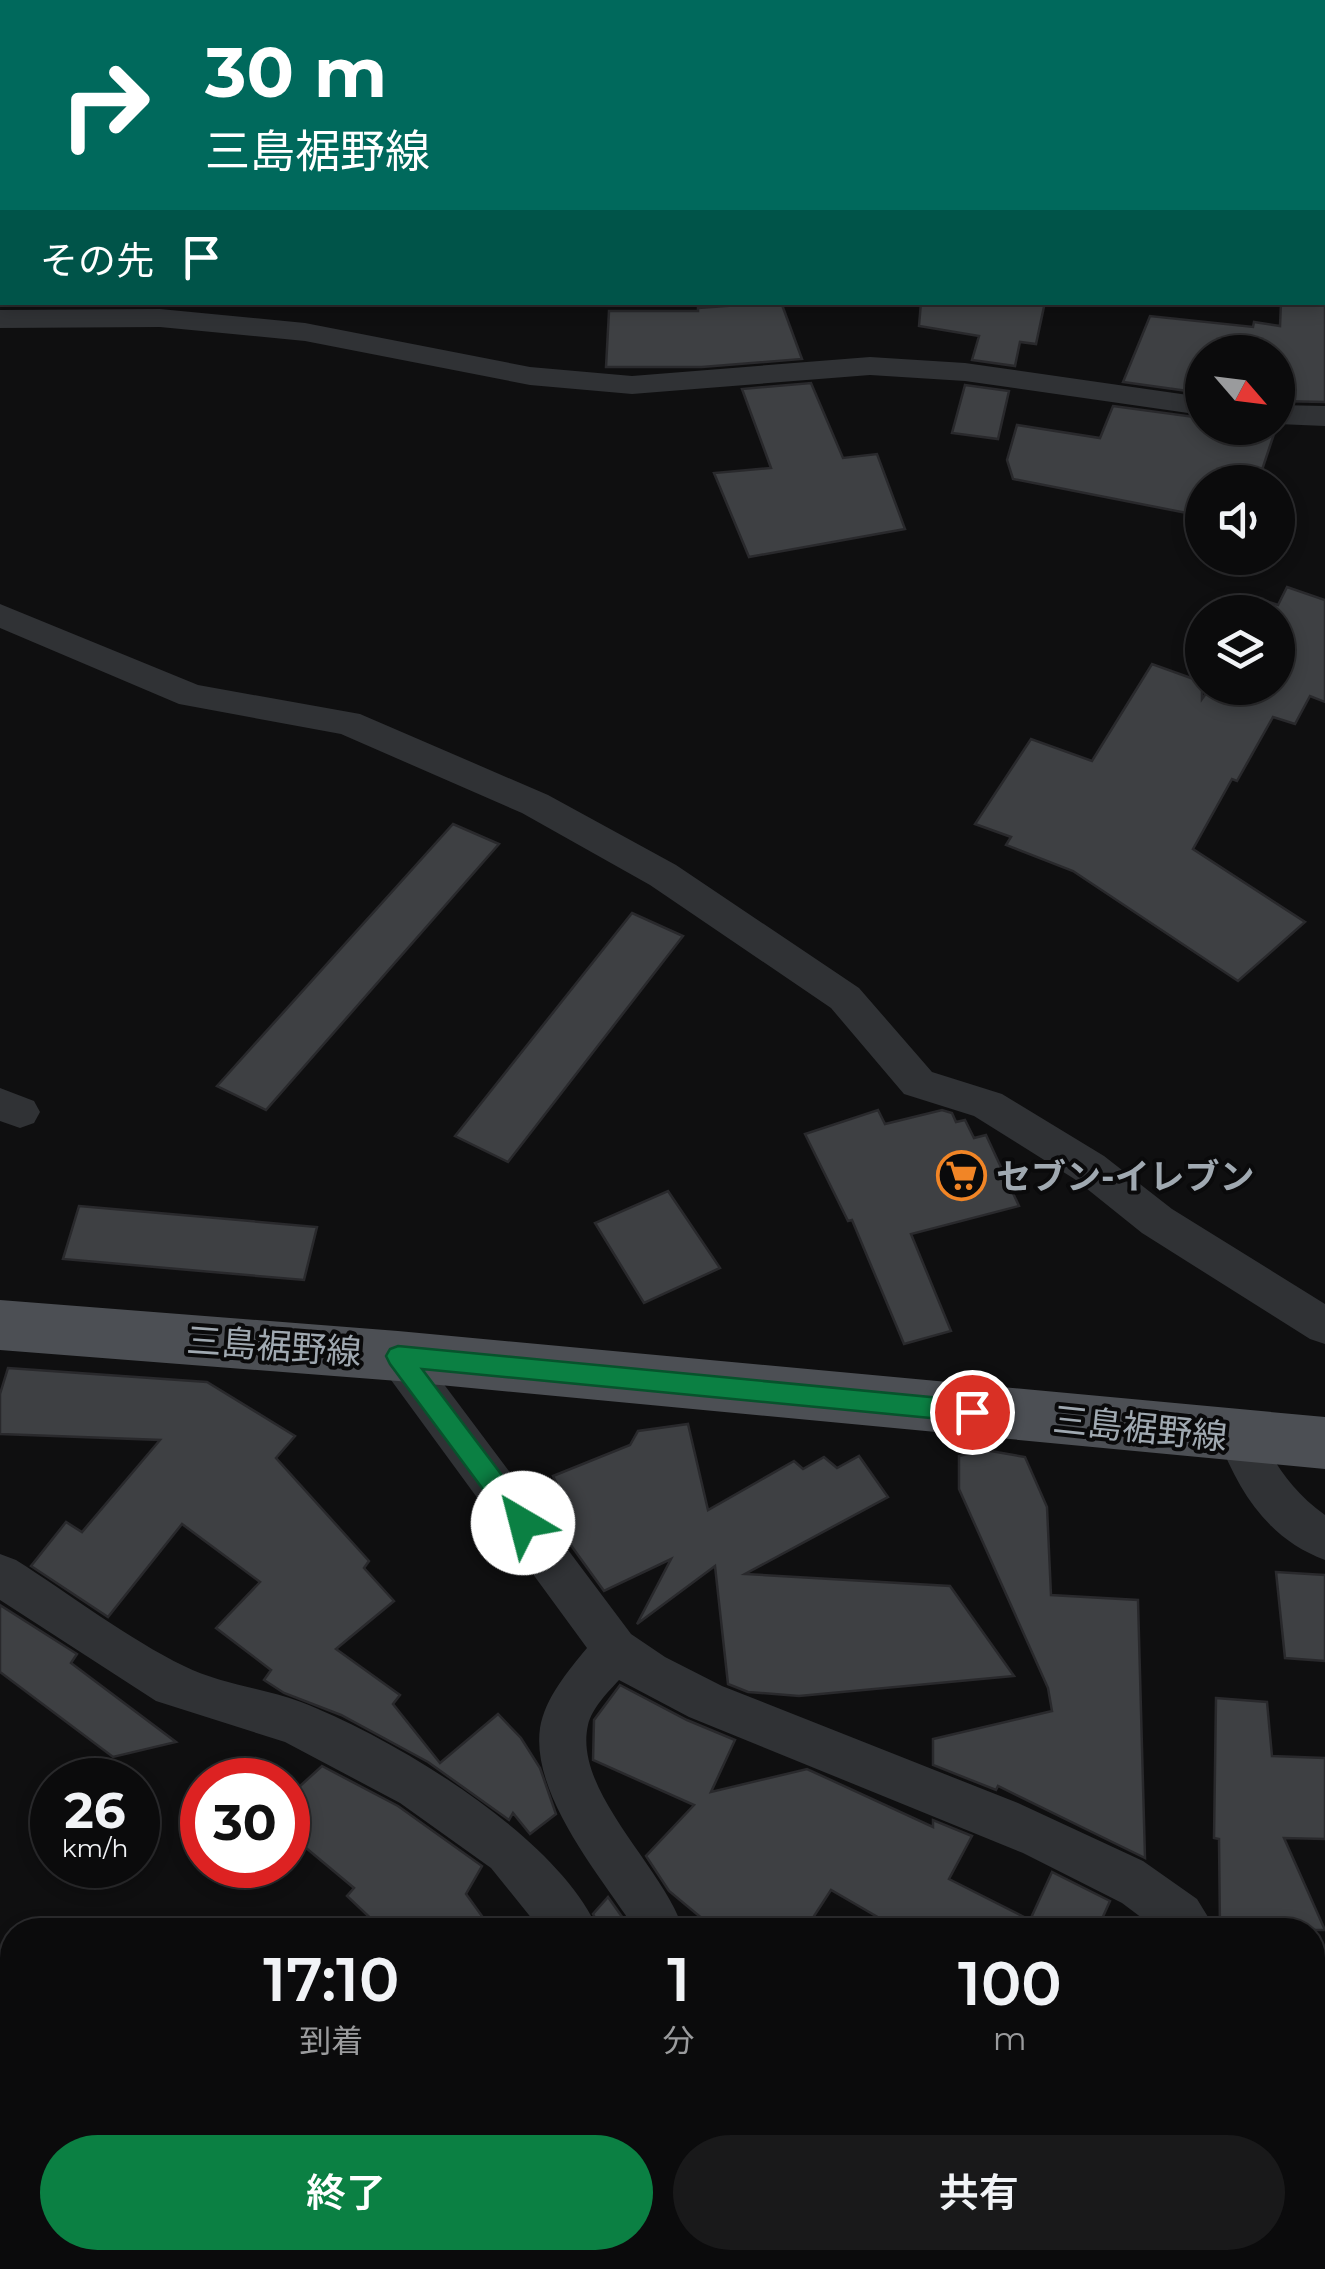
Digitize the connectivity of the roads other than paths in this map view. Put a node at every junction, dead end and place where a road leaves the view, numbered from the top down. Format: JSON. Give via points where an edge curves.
{"nodes":[{"id":1,"x":0,"y":319,"type":"edge"},
{"id":2,"x":1185,"y":404,"type":"edge"},
{"id":3,"x":1295,"y":416,"type":"edge"},
{"id":4,"x":1325,"y":416,"type":"edge"},
{"id":5,"x":0,"y":614,"type":"edge"},
{"id":6,"x":0,"y":1325,"type":"edge"},
{"id":7,"x":1325,"y":1326,"type":"edge"},
{"id":8,"x":398,"y":1356,"type":"junction"},
{"id":9,"x":1240,"y":1438,"type":"junction"},
{"id":10,"x":1325,"y":1443,"type":"edge"},
{"id":11,"x":1325,"y":1540,"type":"edge"},
{"id":12,"x":0,"y":1575,"type":"edge"},
{"id":13,"x":615,"y":1649,"type":"junction"},
{"id":14,"x":562,"y":1918,"type":"edge"},
{"id":15,"x":654,"y":1918,"type":"edge"},
{"id":16,"x":1181,"y":1918,"type":"edge"}],
"edges":[{"from":1,"to":2,"type":"street","via":[[160,318],[287,330],[530,376],[632,385],[870,366],[965,372]]},
{"from":3,"to":4,"type":"street"},
{"from":5,"to":7,"type":"street","via":[[191,696],[348,723],[536,804],[663,874],[845,998],[918,1082],[988,1105]]},
{"from":6,"to":8,"type":"main road","name":"三島裾野線"},
{"from":8,"to":9,"type":"main road","name":"三島裾野線"},
{"from":8,"to":13,"type":"street"},
{"from":9,"to":10,"type":"main road","name":"三島裾野線"},
{"from":9,"to":11,"type":"street","via":[[1255,1479],[1273,1501]]},
{"from":12,"to":14,"type":"street","via":[[174,1686],[296,1724],[416,1787],[508,1852]]},
{"from":13,"to":15,"type":"street","via":[[574,1702],[564,1726],[563,1756],[571,1784]]},
{"from":13,"to":16,"type":"street","via":[[721,1708],[1002,1817],[1143,1888]]}]}
